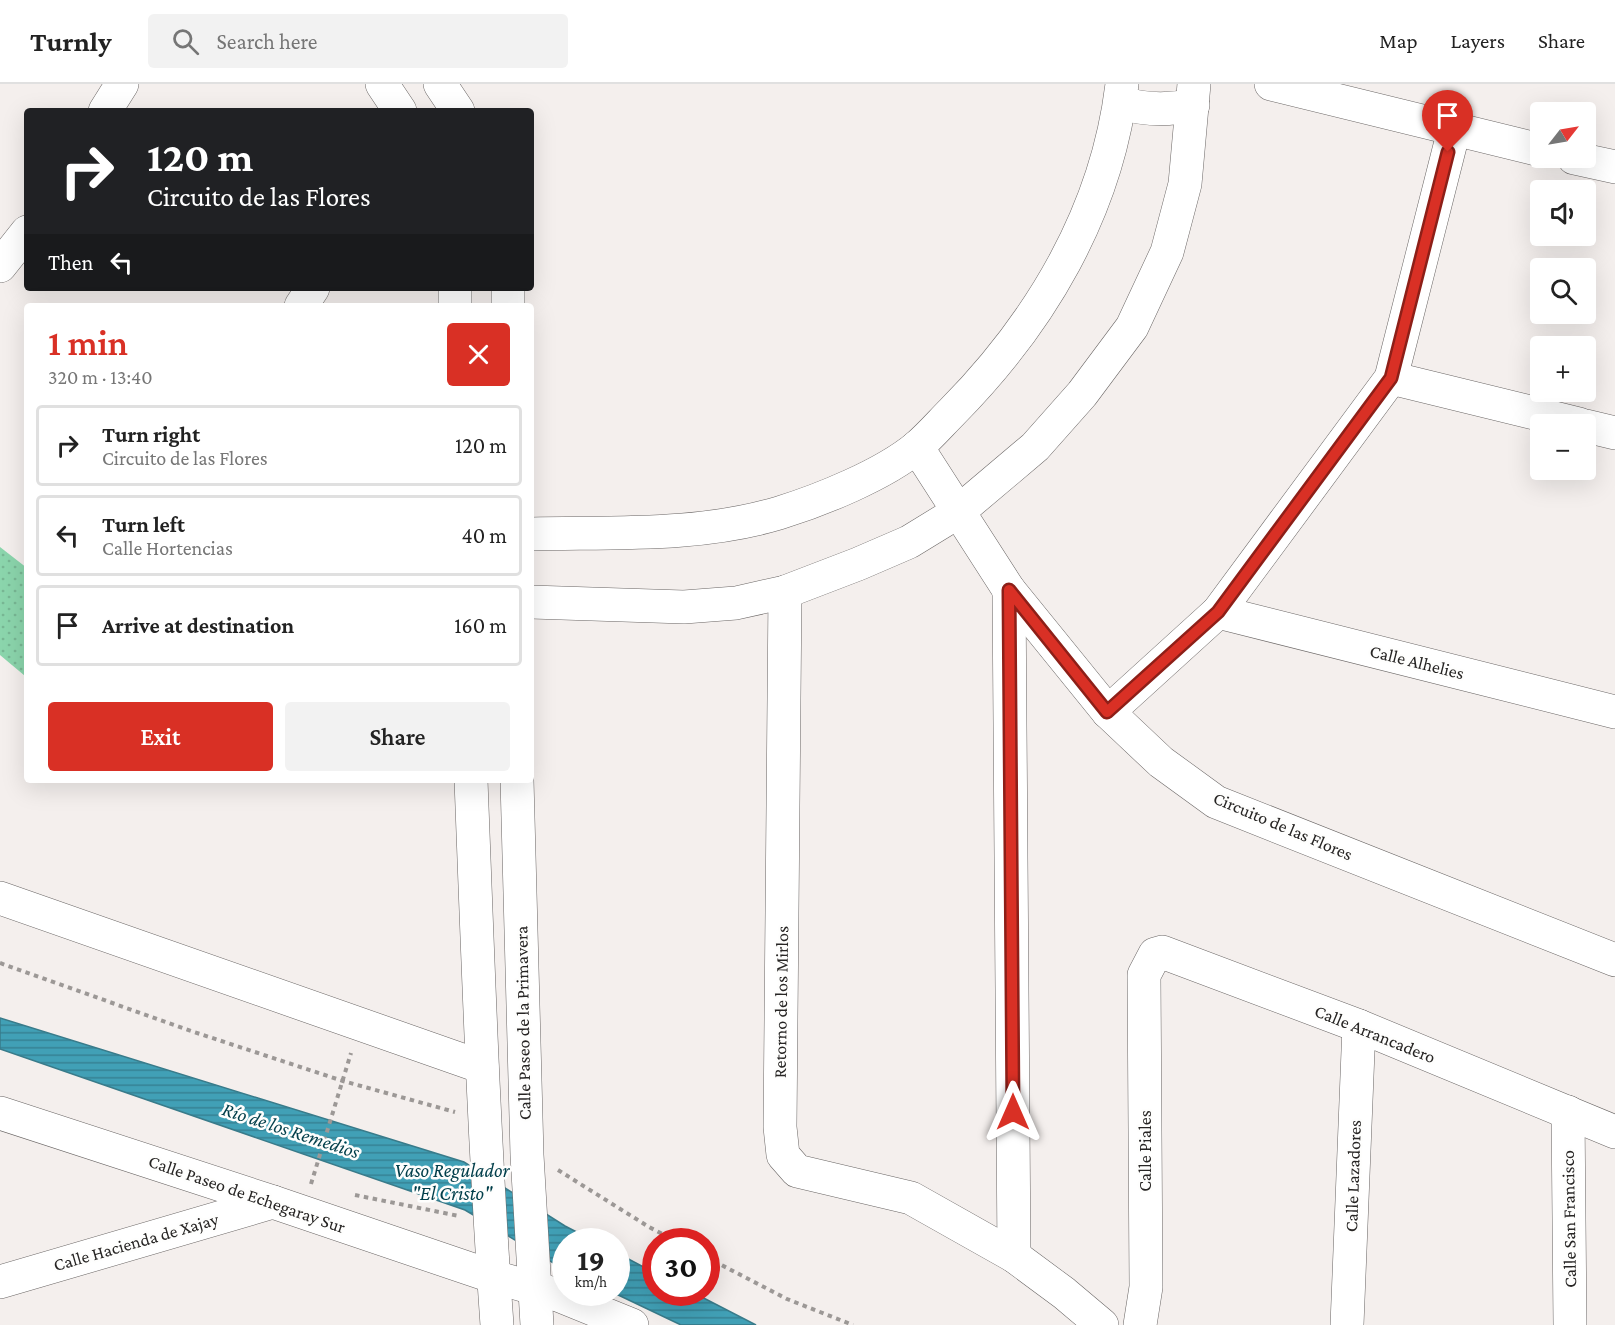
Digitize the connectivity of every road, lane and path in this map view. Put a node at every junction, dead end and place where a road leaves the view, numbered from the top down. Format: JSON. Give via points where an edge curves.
{"nodes":[{"id":1,"x":122,"y":84,"type":"edge"},
{"id":2,"x":382,"y":84,"type":"edge"},
{"id":3,"x":440,"y":84,"type":"edge"},
{"id":4,"x":1272,"y":84,"type":"edge"},
{"id":5,"x":1121,"y":93,"type":"edge"},
{"id":6,"x":1194,"y":95,"type":"edge"},
{"id":7,"x":107,"y":108,"type":"edge"},
{"id":8,"x":398,"y":108,"type":"edge"},
{"id":9,"x":456,"y":108,"type":"edge"},
{"id":10,"x":1454,"y":130,"type":"junction"},
{"id":11,"x":1530,"y":148,"type":"edge"},
{"id":12,"x":1596,"y":163,"type":"edge"},
{"id":13,"x":1615,"y":167,"type":"edge"},
{"id":14,"x":24,"y":236,"type":"edge"},
{"id":15,"x":0,"y":266,"type":"edge"},
{"id":16,"x":1391,"y":378,"type":"junction"},
{"id":17,"x":1538,"y":414,"type":"edge"},
{"id":18,"x":1596,"y":429,"type":"edge"},
{"id":19,"x":1615,"y":434,"type":"edge"},
{"id":20,"x":917,"y":447,"type":"junction"},
{"id":21,"x":958,"y":512,"type":"junction"},
{"id":22,"x":534,"y":534,"type":"edge"},
{"id":23,"x":1009,"y":590,"type":"junction"},
{"id":24,"x":785,"y":592,"type":"junction"},
{"id":25,"x":534,"y":602,"type":"edge"},
{"id":26,"x":1218,"y":612,"type":"junction"},
{"id":27,"x":1107,"y":712,"type":"junction"},
{"id":28,"x":1615,"y":712,"type":"edge"},
{"id":29,"x":471,"y":783,"type":"edge"},
{"id":30,"x":517,"y":783,"type":"edge"},
{"id":31,"x":0,"y":898,"type":"edge"},
{"id":32,"x":1615,"y":960,"type":"edge"},
{"id":33,"x":0,"y":963,"type":"edge"},
{"id":34,"x":1144,"y":975,"type":"joint"},
{"id":35,"x":360,"y":1024,"type":"junction"},
{"id":36,"x":1359,"y":1026,"type":"junction"},
{"id":37,"x":482,"y":1067,"type":"junction"},
{"id":38,"x":343,"y":1081,"type":"junction"},
{"id":39,"x":1568,"y":1112,"type":"junction"},
{"id":40,"x":0,"y":1113,"type":"edge"},
{"id":41,"x":485,"y":1125,"type":"junction"},
{"id":42,"x":1615,"y":1132,"type":"edge"},
{"id":43,"x":316,"y":1169,"type":"dead end"},
{"id":44,"x":558,"y":1170,"type":"dead end"},
{"id":45,"x":273,"y":1202,"type":"junction"},
{"id":46,"x":651,"y":1228,"type":"edge"},
{"id":47,"x":1014,"y":1256,"type":"junction"},
{"id":48,"x":720,"y":1264,"type":"edge"},
{"id":49,"x":494,"y":1277,"type":"junction"},
{"id":50,"x":535,"y":1278,"type":"junction"},
{"id":51,"x":0,"y":1282,"type":"edge"},
{"id":52,"x":497,"y":1325,"type":"edge"},
{"id":53,"x":537,"y":1325,"type":"edge"},
{"id":54,"x":632,"y":1325,"type":"edge"},
{"id":55,"x":853,"y":1325,"type":"edge"},
{"id":56,"x":1102,"y":1325,"type":"edge"},
{"id":57,"x":1140,"y":1325,"type":"edge"},
{"id":58,"x":1347,"y":1325,"type":"edge"},
{"id":59,"x":1570,"y":1325,"type":"edge"}],
"edges":[{"from":1,"to":7,"type":"street"},
{"from":2,"to":8,"type":"street"},
{"from":3,"to":9,"type":"street"},
{"from":4,"to":10,"type":"street"},
{"from":5,"to":6,"type":"street","via":[[1154,110],[1174,109]]},
{"from":5,"to":20,"type":"street","via":[[1101,180],[1081,232],[1048,294],[1009,350]]},
{"from":6,"to":21,"type":"street","via":[[1185,184],[1167,252],[1132,327],[1082,394],[1035,447]]},
{"from":10,"to":11,"type":"street"},
{"from":10,"to":16,"type":"street"},
{"from":12,"to":13,"type":"street"},
{"from":14,"to":15,"type":"street"},
{"from":16,"to":17,"type":"street"},
{"from":16,"to":26,"type":"street"},
{"from":18,"to":19,"type":"street"},
{"from":20,"to":21,"type":"street","name":"Circuito de las Flores"},
{"from":20,"to":22,"type":"street","via":[[884,469],[833,493],[778,513],[727,525],[664,531]]},
{"from":21,"to":23,"type":"street","name":"Circuito de las Flores"},
{"from":21,"to":24,"type":"street","via":[[909,542]]},
{"from":23,"to":27,"type":"street","name":"Circuito de las Flores"},
{"from":23,"to":47,"type":"street"},
{"from":24,"to":25,"type":"street","via":[[736,603],[684,607]]},
{"from":24,"to":47,"type":"street","name":"Retorno de los Mirlos","via":[[780,1127],[783,1155],[797,1171],[911,1198]]},
{"from":26,"to":27,"type":"street"},
{"from":26,"to":28,"type":"street","name":"Calle Alhelies"},
{"from":27,"to":32,"type":"street","name":"Circuito de las Flores","via":[[1161,762],[1216,802]]},
{"from":29,"to":37,"type":"street"},
{"from":30,"to":50,"type":"street","name":"Calle Paseo de la Primavera","via":[[527,1155]]},
{"from":31,"to":35,"type":"street"},
{"from":33,"to":38,"type":"path"},
{"from":34,"to":36,"type":"street","name":"Calle Arrancadero","via":[[1155,954],[1162,952]]},
{"from":34,"to":57,"type":"street","name":"Calle Piales","via":[[1146,1287]]},
{"from":35,"to":37,"type":"street"},
{"from":35,"to":38,"type":"path"},
{"from":36,"to":39,"type":"street","name":"Calle Arrancadero"},
{"from":36,"to":58,"type":"street","name":"Calle Lazadores"},
{"from":37,"to":41,"type":"street"},
{"from":38,"to":41,"type":"path"},
{"from":38,"to":43,"type":"path"},
{"from":39,"to":42,"type":"street","name":"Calle Arrancadero"},
{"from":39,"to":59,"type":"street","name":"Calle San Francisco"},
{"from":40,"to":45,"type":"street","name":"Calle Paseo de Echegaray Sur"},
{"from":41,"to":49,"type":"street"},
{"from":44,"to":46,"type":"path"},
{"from":45,"to":49,"type":"street","name":"Calle Paseo de Echegaray Sur"},
{"from":45,"to":51,"type":"street","name":"Calle Hacienda de Xajay"},
{"from":47,"to":56,"type":"street","name":"Retorno de los Mirlos"},
{"from":48,"to":55,"type":"path","via":[[787,1299]]},
{"from":49,"to":50,"type":"street","name":"Calle Paseo de Echegaray Sur"},
{"from":49,"to":52,"type":"street"},
{"from":50,"to":53,"type":"street","name":"Calle Paseo de la Primavera"},
{"from":50,"to":54,"type":"street","name":"Calle Paseo de Echegaray Sur","via":[[558,1295]]}]}
